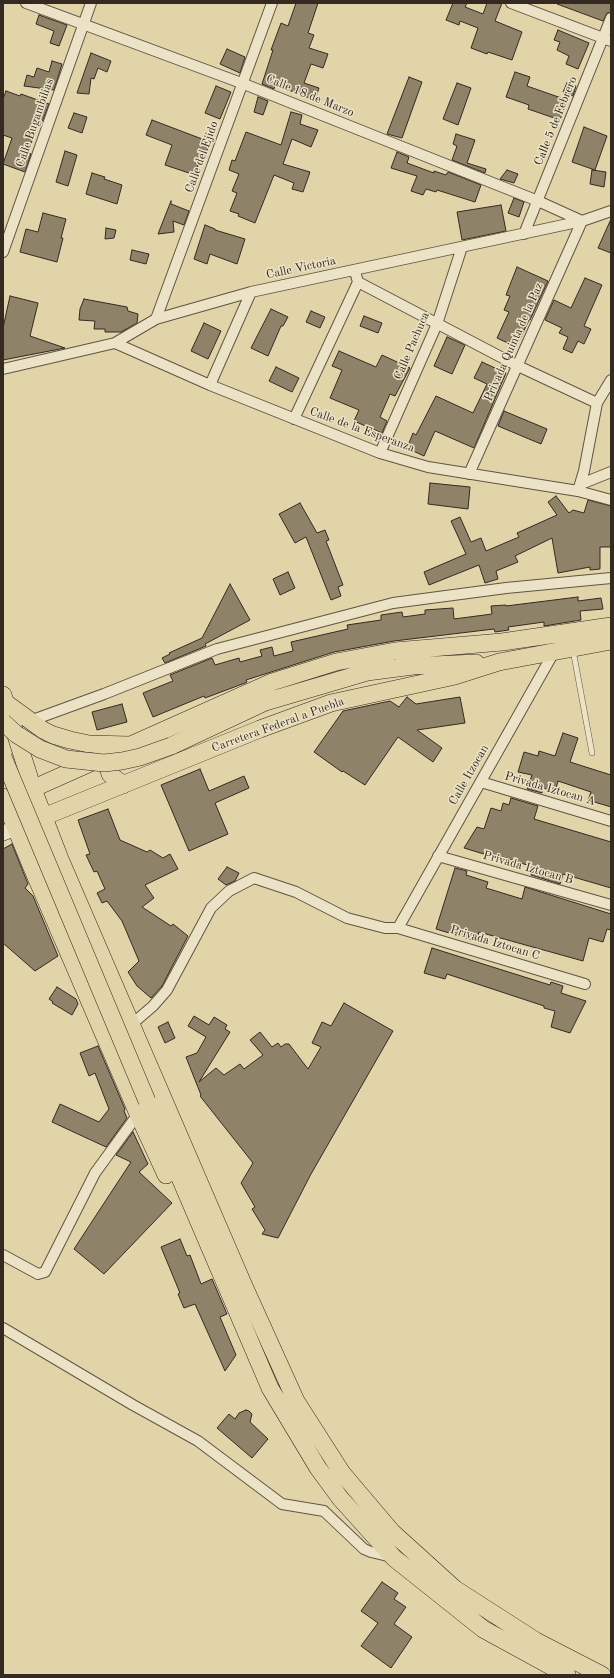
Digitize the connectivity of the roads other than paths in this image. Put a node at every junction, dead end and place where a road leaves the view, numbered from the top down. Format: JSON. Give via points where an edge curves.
{"nodes":[{"id":1,"x":26,"y":3,"type":"edge"},
{"id":2,"x":92,"y":3,"type":"edge"},
{"id":3,"x":272,"y":3,"type":"edge"},
{"id":4,"x":511,"y":3,"type":"edge"},
{"id":5,"x":611,"y":18,"type":"edge"},
{"id":6,"x":83,"y":25,"type":"junction"},
{"id":7,"x":608,"y":39,"type":"edge"},
{"id":8,"x":244,"y":84,"type":"junction"},
{"id":9,"x":538,"y":201,"type":"junction"},
{"id":10,"x":611,"y":211,"type":"edge"},
{"id":11,"x":582,"y":221,"type":"junction"},
{"id":12,"x":524,"y":234,"type":"junction"},
{"id":13,"x":462,"y":247,"type":"junction"},
{"id":14,"x":3,"y":252,"type":"edge"},
{"id":15,"x":355,"y":269,"type":"junction"},
{"id":16,"x":358,"y":282,"type":"junction"},
{"id":17,"x":251,"y":292,"type":"junction"},
{"id":18,"x":156,"y":319,"type":"junction"},
{"id":19,"x":437,"y":324,"type":"junction"},
{"id":20,"x":115,"y":343,"type":"junction"},
{"id":21,"x":518,"y":366,"type":"junction"},
{"id":22,"x":3,"y":369,"type":"edge"},
{"id":23,"x":611,"y":380,"type":"edge"},
{"id":24,"x":210,"y":385,"type":"junction"},
{"id":25,"x":597,"y":403,"type":"junction"},
{"id":26,"x":294,"y":419,"type":"junction"},
{"id":27,"x":380,"y":453,"type":"junction"},
{"id":28,"x":611,"y":472,"type":"edge"},
{"id":29,"x":469,"y":474,"type":"junction"},
{"id":30,"x":580,"y":487,"type":"junction"},
{"id":31,"x":611,"y":500,"type":"edge"},
{"id":32,"x":611,"y":578,"type":"edge"},
{"id":33,"x":611,"y":626,"type":"edge"},
{"id":34,"x":551,"y":634,"type":"junction"},
{"id":35,"x":571,"y":639,"type":"junction"},
{"id":36,"x":611,"y":641,"type":"edge"},
{"id":37,"x":554,"y":652,"type":"junction"},
{"id":38,"x":499,"y":662,"type":"junction"},
{"id":39,"x":5,"y":699,"type":"edge"},
{"id":40,"x":30,"y":721,"type":"junction"},
{"id":41,"x":3,"y":722,"type":"edge"},
{"id":42,"x":130,"y":746,"type":"junction"},
{"id":43,"x":592,"y":753,"type":"dead end"},
{"id":44,"x":111,"y":754,"type":"junction"},
{"id":45,"x":3,"y":757,"type":"edge"},
{"id":46,"x":146,"y":776,"type":"junction"},
{"id":47,"x":481,"y":782,"type":"junction"},
{"id":48,"x":123,"y":786,"type":"junction"},
{"id":49,"x":33,"y":789,"type":"junction"},
{"id":50,"x":4,"y":800,"type":"edge"},
{"id":51,"x":44,"y":817,"type":"junction"},
{"id":52,"x":611,"y":820,"type":"edge"},
{"id":53,"x":10,"y":830,"type":"edge"},
{"id":54,"x":438,"y":856,"type":"junction"},
{"id":55,"x":60,"y":859,"type":"junction"},
{"id":56,"x":33,"y":870,"type":"junction"},
{"id":57,"x":611,"y":905,"type":"edge"},
{"id":58,"x":398,"y":928,"type":"junction"},
{"id":59,"x":585,"y":984,"type":"dead end"},
{"id":60,"x":132,"y":1024,"type":"junction"},
{"id":61,"x":143,"y":1107,"type":"junction"},
{"id":62,"x":3,"y":1255,"type":"edge"},
{"id":63,"x":244,"y":1286,"type":"junction"},
{"id":64,"x":228,"y":1293,"type":"junction"},
{"id":65,"x":3,"y":1328,"type":"edge"},
{"id":66,"x":394,"y":1558,"type":"junction"},
{"id":67,"x":494,"y":1615,"type":"junction"},
{"id":68,"x":483,"y":1629,"type":"junction"},
{"id":69,"x":567,"y":1675,"type":"edge"},
{"id":70,"x":602,"y":1675,"type":"edge"}],
"edges":[{"from":1,"to":6,"type":"street","name":"Calle 18 de Marzo"},
{"from":2,"to":6,"type":"street","name":"Calle Bugambilias"},
{"from":3,"to":8,"type":"street","name":"Calle del Ejido"},
{"from":4,"to":7,"type":"street"},
{"from":5,"to":7,"type":"street","name":"Calle 5 de Febrero"},
{"from":6,"to":8,"type":"street","name":"Calle 18 de Marzo"},
{"from":6,"to":14,"type":"street","name":"Calle Bugambilias"},
{"from":7,"to":9,"type":"street","name":"Calle 5 de Febrero"},
{"from":8,"to":9,"type":"street","name":"Calle 18 de Marzo"},
{"from":8,"to":18,"type":"street","name":"Calle del Ejido"},
{"from":9,"to":11,"type":"street","name":"Calle 18 de Marzo"},
{"from":9,"to":12,"type":"street","name":"Calle 5 de Febrero"},
{"from":10,"to":11,"type":"street","name":"Calle Victoria"},
{"from":11,"to":12,"type":"street","name":"Calle Victoria"},
{"from":11,"to":21,"type":"street","name":"Privada Quinta de la Paz"},
{"from":12,"to":13,"type":"street","name":"Calle Victoria"},
{"from":13,"to":15,"type":"street","name":"Calle Victoria"},
{"from":13,"to":19,"type":"street","name":"Calle Pachuca"},
{"from":15,"to":16,"type":"street"},
{"from":15,"to":17,"type":"street","name":"Calle Victoria"},
{"from":16,"to":19,"type":"street"},
{"from":16,"to":26,"type":"street"},
{"from":17,"to":18,"type":"street","name":"Calle Victoria"},
{"from":17,"to":24,"type":"street"},
{"from":18,"to":20,"type":"street","name":"Calle Victoria"},
{"from":19,"to":21,"type":"street"},
{"from":19,"to":27,"type":"street","name":"Calle Pachuca"},
{"from":20,"to":22,"type":"street","name":"Calle Victoria"},
{"from":20,"to":24,"type":"street","name":"Calle de la Esperanza"},
{"from":21,"to":25,"type":"street"},
{"from":21,"to":29,"type":"street","name":"Privada Quinta de la Paz"},
{"from":23,"to":25,"type":"street"},
{"from":24,"to":26,"type":"street","name":"Calle de la Esperanza"},
{"from":25,"to":30,"type":"street"},
{"from":26,"to":27,"type":"street","name":"Calle de la Esperanza"},
{"from":27,"to":29,"type":"street","name":"Calle de la Esperanza"},
{"from":28,"to":30,"type":"street"},
{"from":29,"to":30,"type":"street","name":"Calle de la Esperanza"},
{"from":30,"to":31,"type":"street","name":"Calle de la Esperanza"},
{"from":32,"to":40,"type":"street","via":[[506,588],[393,603],[217,648]]},
{"from":33,"to":35,"type":"main road","name":"Carretera Federal a Puebla"},
{"from":34,"to":35,"type":"main road","name":"Carretera Federal a Puebla"},
{"from":34,"to":37,"type":"street"},
{"from":34,"to":42,"type":"main road","name":"Carretera Federal a Puebla","via":[[502,642],[395,651],[336,662],[272,682]]},
{"from":35,"to":36,"type":"main road","name":"Carretera Federal a Puebla"},
{"from":35,"to":37,"type":"main road","name":"Carretera Federal a Puebla"},
{"from":35,"to":43,"type":"lane"},
{"from":37,"to":38,"type":"main road","name":"Carretera Federal a Puebla"},
{"from":37,"to":47,"type":"street","name":"Calle Itzocan"},
{"from":38,"to":41,"type":"main road","bridge":true,"via":[[413,666],[367,672],[265,702],[170,746],[122,761],[104,763],[66,759],[40,749],[16,734]]},
{"from":38,"to":46,"type":"main road","name":"Carretera Federal a Puebla","via":[[455,676],[331,703]]},
{"from":39,"to":40,"type":"main road"},
{"from":39,"to":49,"type":"main road"},
{"from":40,"to":42,"type":"main road","via":[[43,730],[70,740],[89,744]]},
{"from":42,"to":44,"type":"main road","name":"Carretera Federal a Puebla"},
{"from":42,"to":46,"type":"main road","via":[[140,747],[145,751],[149,766]]},
{"from":44,"to":48,"type":"main road","via":[[108,767],[110,774]]},
{"from":44,"to":49,"type":"main road","name":"Carretera Federal a Puebla"},
{"from":45,"to":61,"type":"main road","bridge":true},
{"from":46,"to":48,"type":"main road","name":"Carretera Federal a Puebla"},
{"from":47,"to":52,"type":"street","name":"Privada Iztocan A"},
{"from":47,"to":54,"type":"street","name":"Calle Itzocan"},
{"from":48,"to":51,"type":"main road","name":"Carretera Federal a Puebla"},
{"from":49,"to":50,"type":"main road","name":"Carretera Federal a Puebla"},
{"from":49,"to":51,"type":"main road"},
{"from":50,"to":53,"type":"main road"},
{"from":51,"to":53,"type":"main road","name":"Carretera Federal a Puebla"},
{"from":51,"to":55,"type":"main road"},
{"from":53,"to":56,"type":"main road"},
{"from":54,"to":57,"type":"street","name":"Privada Iztocan B"},
{"from":54,"to":58,"type":"street","name":"Calle Itzocan"},
{"from":55,"to":56,"type":"main road"},
{"from":55,"to":60,"type":"main road"},
{"from":56,"to":61,"type":"main road"},
{"from":58,"to":59,"type":"street","name":"Privada Iztocan C"},
{"from":58,"to":60,"type":"street","name":"Privada Iztocan C","via":[[385,928],[347,918],[296,892],[254,878],[229,891],[212,908],[167,990]]},
{"from":60,"to":63,"type":"main road"},
{"from":61,"to":62,"type":"street","via":[[95,1173],[45,1272],[38,1274]]},
{"from":61,"to":64,"type":"main road","via":[[193,1208]]},
{"from":63,"to":64,"type":"main road"},
{"from":63,"to":67,"type":"main road","via":[[296,1401],[342,1473],[392,1532],[454,1589]]},
{"from":64,"to":66,"type":"main road","via":[[270,1388],[318,1468],[340,1498]]},
{"from":65,"to":66,"type":"street","via":[[198,1441],[282,1504],[324,1512],[364,1548]]},
{"from":66,"to":68,"type":"main road"},
{"from":67,"to":68,"type":"main road"},
{"from":67,"to":70,"type":"main road","via":[[536,1641]]},
{"from":68,"to":69,"type":"main road"}]}
